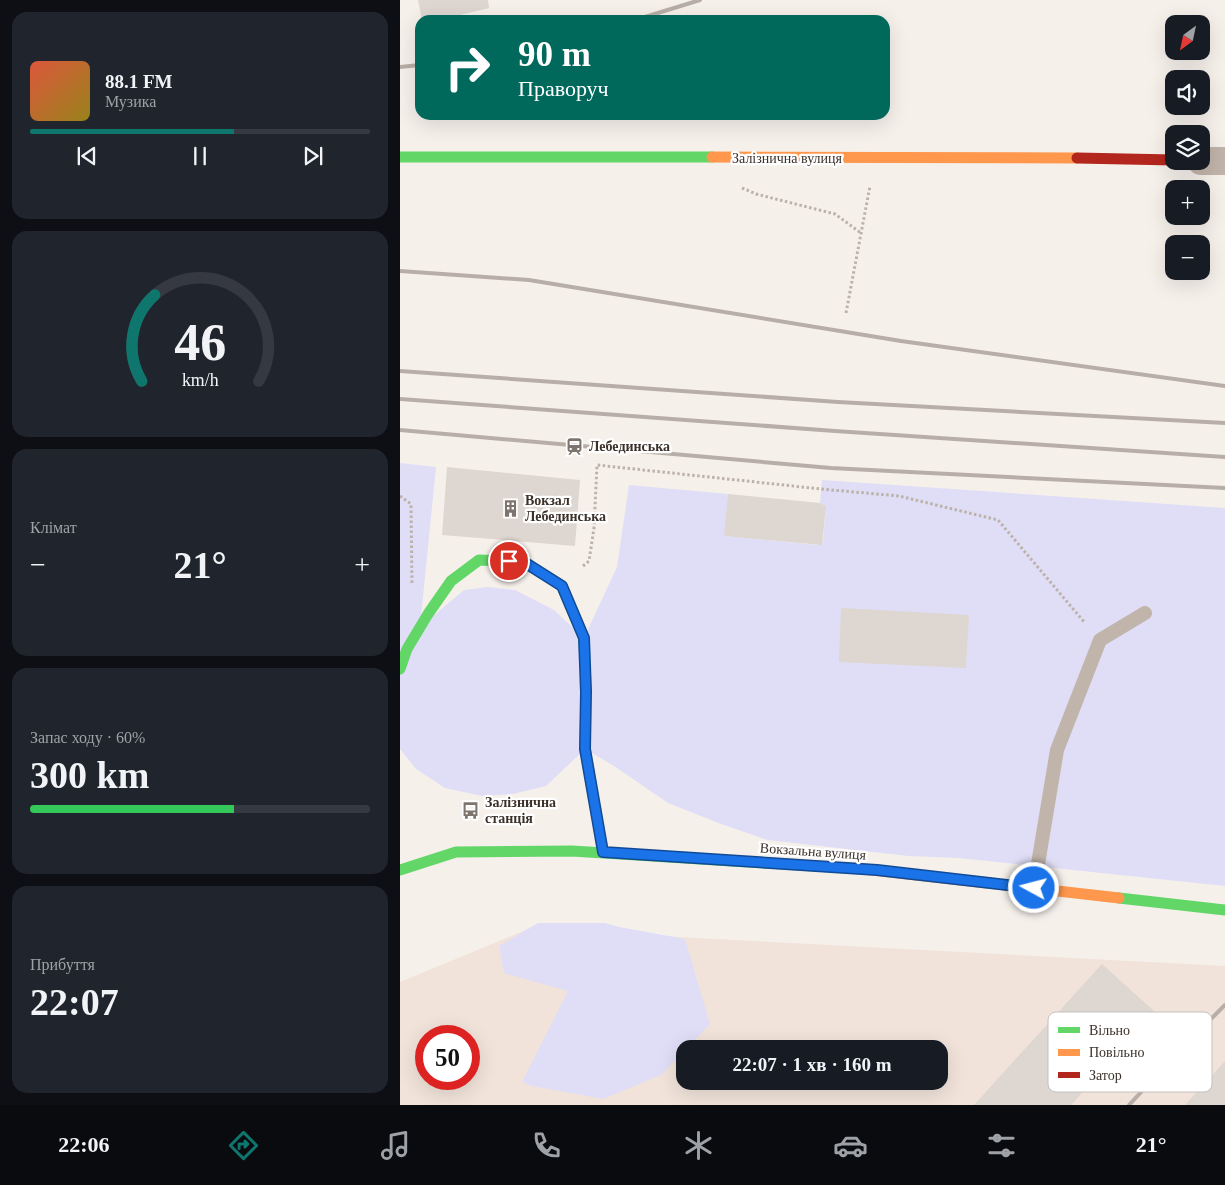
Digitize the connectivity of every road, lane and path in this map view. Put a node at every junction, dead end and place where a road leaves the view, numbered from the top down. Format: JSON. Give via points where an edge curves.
{"nodes":[{"id":1,"x":400,"y":157,"type":"edge"},
{"id":2,"x":875,"y":158,"type":"junction"},
{"id":3,"x":1165,"y":160,"type":"edge"},
{"id":4,"x":1210,"y":161,"type":"edge"},
{"id":5,"x":1225,"y":162,"type":"edge"},
{"id":6,"x":738,"y":187,"type":"dead end"},
{"id":7,"x":861,"y":233,"type":"junction"},
{"id":8,"x":846,"y":313,"type":"dead end"},
{"id":9,"x":400,"y":496,"type":"edge"},
{"id":10,"x":562,"y":586,"type":"junction"},
{"id":11,"x":412,"y":592,"type":"dead end"},
{"id":12,"x":1145,"y":613,"type":"dead end"},
{"id":13,"x":1100,"y":640,"type":"junction"},
{"id":14,"x":400,"y":669,"type":"edge"},
{"id":15,"x":603,"y":852,"type":"junction"},
{"id":16,"x":400,"y":870,"type":"edge"},
{"id":17,"x":1034,"y":888,"type":"junction"},
{"id":18,"x":1225,"y":910,"type":"edge"}],
"edges":[{"from":1,"to":2,"type":"street","name":"Залізнична вулиця"},
{"from":2,"to":3,"type":"street","name":"Залізнична вулиця"},
{"from":2,"to":7,"type":"path"},
{"from":4,"to":5,"type":"street"},
{"from":6,"to":7,"type":"path","via":[[835,214]]},
{"from":7,"to":8,"type":"path"},
{"from":9,"to":11,"type":"path","via":[[412,504]]},
{"from":10,"to":13,"type":"path","via":[[589,561],[597,465],[899,496],[998,520]]},
{"from":10,"to":14,"type":"street","via":[[524,562],[479,560],[451,581],[407,649]]},
{"from":10,"to":15,"type":"street","via":[[584,638],[585,749]]},
{"from":12,"to":13,"type":"lane"},
{"from":13,"to":17,"type":"lane","via":[[1057,750]]},
{"from":15,"to":16,"type":"street","name":"Вокзальна вулиця","via":[[456,852]]},
{"from":15,"to":17,"type":"street","name":"Вокзальна вулиця","via":[[877,870]]},
{"from":17,"to":18,"type":"street","name":"Вокзальна вулиця"}]}
